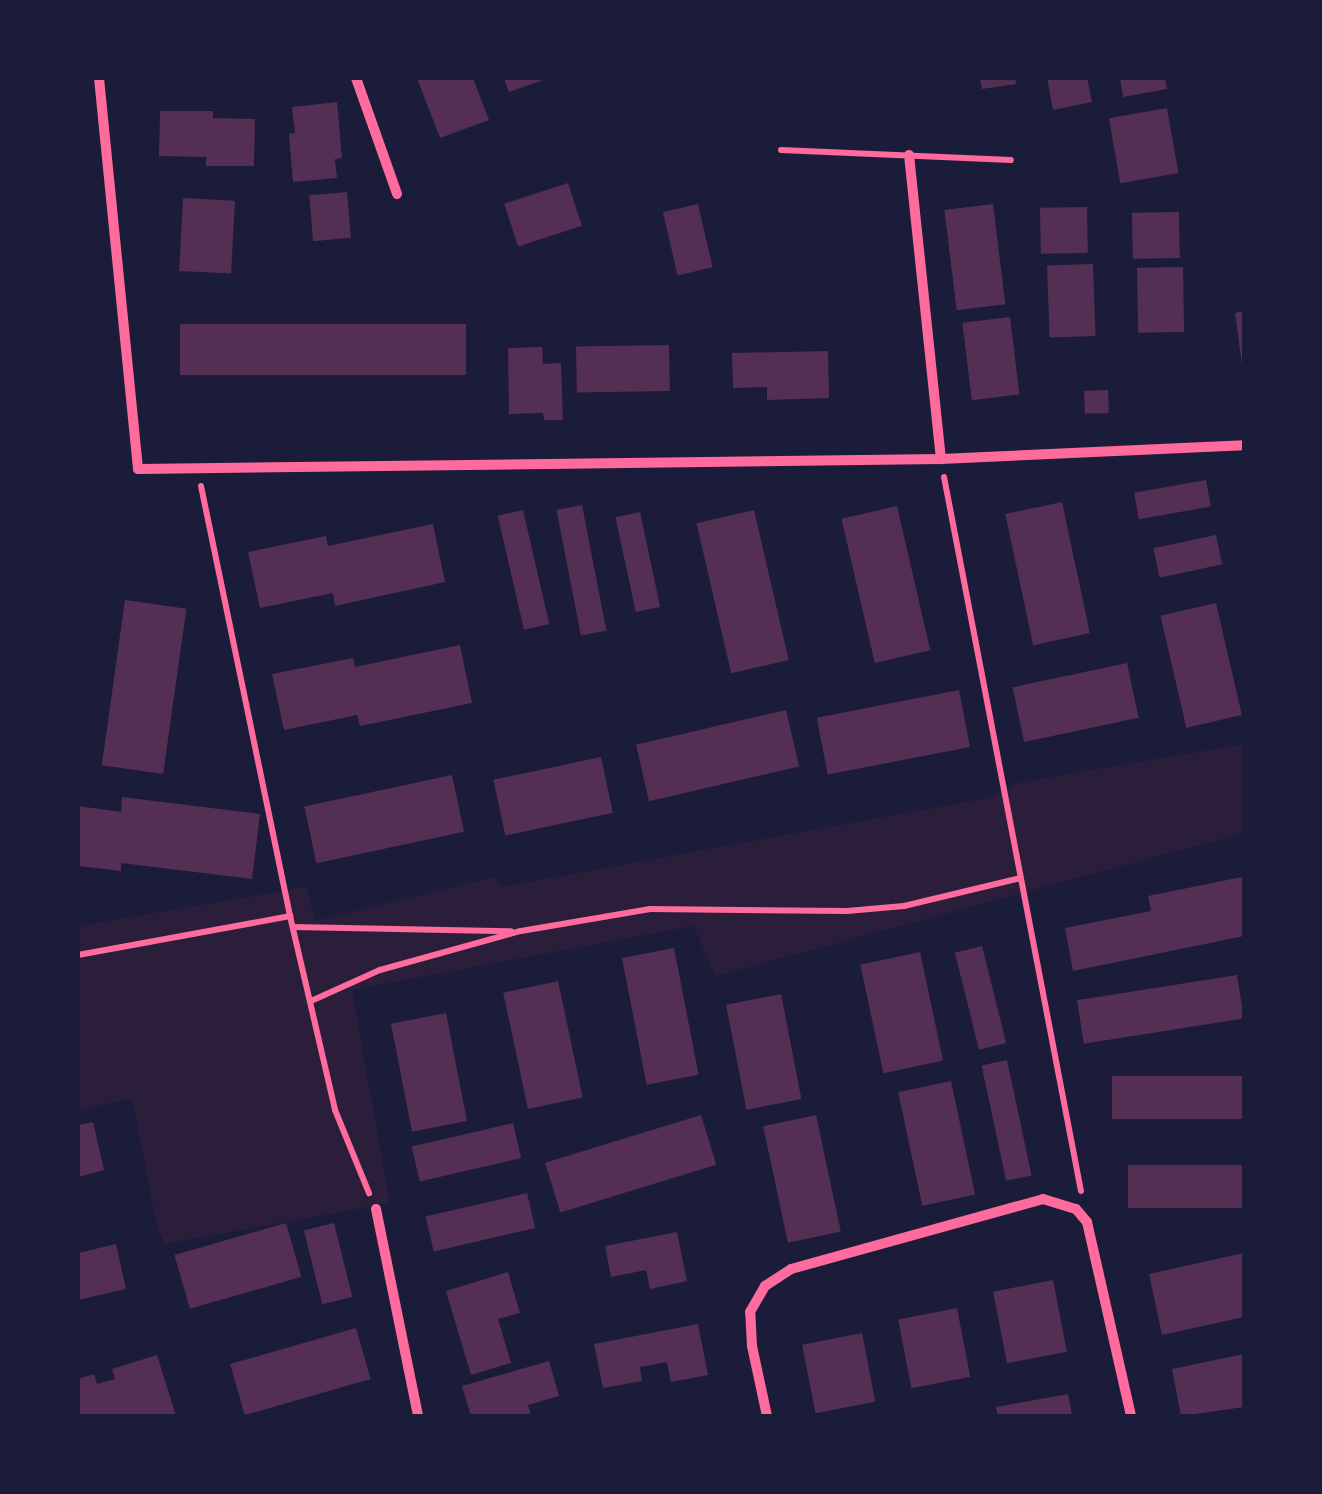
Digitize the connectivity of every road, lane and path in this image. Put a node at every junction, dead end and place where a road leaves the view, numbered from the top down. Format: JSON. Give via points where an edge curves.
{"nodes":[{"id":1,"x":99,"y":78,"type":"edge"},
{"id":2,"x":356,"y":78,"type":"edge"},
{"id":3,"x":781,"y":150,"type":"dead end"},
{"id":4,"x":909,"y":155,"type":"junction"},
{"id":5,"x":1011,"y":160,"type":"dead end"},
{"id":6,"x":398,"y":194,"type":"dead end"},
{"id":7,"x":1244,"y":445,"type":"edge"},
{"id":8,"x":940,"y":459,"type":"junction"},
{"id":9,"x":198,"y":470,"type":"junction"},
{"id":10,"x":1021,"y":878,"type":"junction"},
{"id":11,"x":290,"y":916,"type":"junction"},
{"id":12,"x":292,"y":927,"type":"junction"},
{"id":13,"x":520,"y":931,"type":"junction"},
{"id":14,"x":78,"y":956,"type":"edge"},
{"id":15,"x":311,"y":1002,"type":"junction"},
{"id":16,"x":376,"y":1208,"type":"joint"},
{"id":17,"x":1087,"y":1222,"type":"junction"},
{"id":18,"x":418,"y":1416,"type":"edge"},
{"id":19,"x":766,"y":1416,"type":"edge"},
{"id":20,"x":1131,"y":1416,"type":"edge"}],
"edges":[{"from":1,"to":9,"type":"street","via":[[138,469]]},
{"from":2,"to":6,"type":"street"},
{"from":3,"to":4,"type":"lane"},
{"from":4,"to":5,"type":"lane"},
{"from":4,"to":8,"type":"street"},
{"from":7,"to":8,"type":"street"},
{"from":8,"to":9,"type":"street"},
{"from":8,"to":10,"type":"path"},
{"from":9,"to":11,"type":"path"},
{"from":10,"to":13,"type":"path","via":[[904,906],[650,909]]},
{"from":10,"to":17,"type":"path"},
{"from":11,"to":12,"type":"path"},
{"from":11,"to":14,"type":"path"},
{"from":12,"to":13,"type":"path"},
{"from":12,"to":15,"type":"path"},
{"from":13,"to":15,"type":"path","via":[[380,970]]},
{"from":15,"to":16,"type":"path","via":[[336,1110]]},
{"from":16,"to":18,"type":"street"},
{"from":17,"to":19,"type":"street","via":[[1076,1208],[1043,1199],[790,1268],[765,1286],[750,1312]]},
{"from":17,"to":20,"type":"street"}]}
